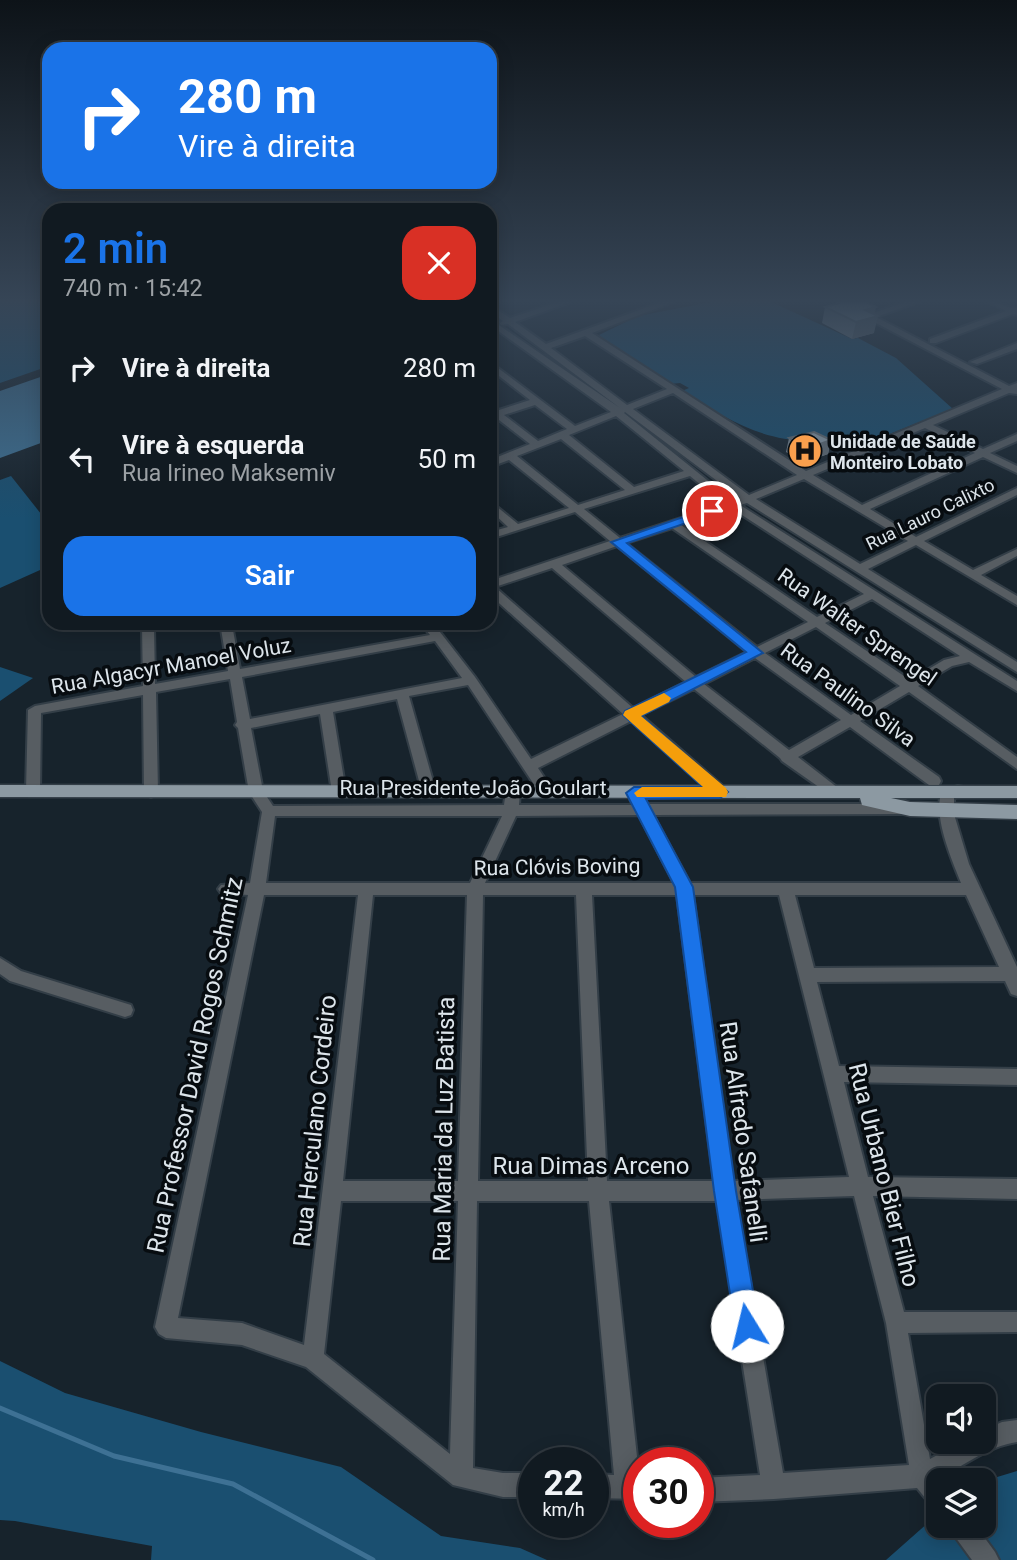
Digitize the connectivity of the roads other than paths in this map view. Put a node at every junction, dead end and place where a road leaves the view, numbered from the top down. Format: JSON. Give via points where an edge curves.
{"nodes":[{"id":1,"x":501,"y":374,"type":"edge"},
{"id":2,"x":562,"y":374,"type":"edge"},
{"id":3,"x":583,"y":374,"type":"edge"},
{"id":4,"x":648,"y":374,"type":"edge"},
{"id":5,"x":986,"y":374,"type":"edge"},
{"id":6,"x":993,"y":374,"type":"edge"},
{"id":7,"x":1015,"y":388,"type":"edge"},
{"id":8,"x":672,"y":390,"type":"junction"},
{"id":9,"x":537,"y":401,"type":"junction"},
{"id":10,"x":628,"y":407,"type":"junction"},
{"id":11,"x":497,"y":410,"type":"edge"},
{"id":12,"x":617,"y":412,"type":"junction"},
{"id":13,"x":497,"y":413,"type":"edge"},
{"id":14,"x":927,"y":425,"type":"junction"},
{"id":15,"x":574,"y":430,"type":"junction"},
{"id":16,"x":562,"y":435,"type":"junction"},
{"id":17,"x":1017,"y":436,"type":"edge"},
{"id":18,"x":537,"y":445,"type":"junction"},
{"id":19,"x":981,"y":453,"type":"junction"},
{"id":20,"x":511,"y":456,"type":"junction"},
{"id":21,"x":497,"y":459,"type":"edge"},
{"id":22,"x":1017,"y":470,"type":"edge"},
{"id":23,"x":691,"y":472,"type":"junction"},
{"id":24,"x":805,"y":475,"type":"junction"},
{"id":25,"x":633,"y":491,"type":"junction"},
{"id":26,"x":1017,"y":491,"type":"edge"},
{"id":27,"x":748,"y":499,"type":"junction"},
{"id":28,"x":731,"y":504,"type":"junction"},
{"id":29,"x":579,"y":509,"type":"junction"},
{"id":30,"x":861,"y":509,"type":"junction"},
{"id":31,"x":497,"y":510,"type":"edge"},
{"id":32,"x":673,"y":524,"type":"junction"},
{"id":33,"x":515,"y":527,"type":"junction"},
{"id":34,"x":497,"y":533,"type":"edge"},
{"id":35,"x":618,"y":542,"type":"junction"},
{"id":36,"x":915,"y":542,"type":"junction"},
{"id":37,"x":1017,"y":552,"type":"edge"},
{"id":38,"x":554,"y":564,"type":"junction"},
{"id":39,"x":859,"y":569,"type":"junction"},
{"id":40,"x":974,"y":575,"type":"junction"},
{"id":41,"x":497,"y":584,"type":"edge"},
{"id":42,"x":497,"y":593,"type":"edge"},
{"id":43,"x":873,"y":594,"type":"junction"},
{"id":44,"x":1017,"y":601,"type":"edge"},
{"id":45,"x":936,"y":618,"type":"junction"},
{"id":46,"x":816,"y":623,"type":"junction"},
{"id":47,"x":923,"y":625,"type":"junction"},
{"id":48,"x":148,"y":630,"type":"edge"},
{"id":49,"x":227,"y":630,"type":"edge"},
{"id":50,"x":432,"y":630,"type":"edge"},
{"id":51,"x":438,"y":637,"type":"junction"},
{"id":52,"x":756,"y":653,"type":"junction"},
{"id":53,"x":1017,"y":653,"type":"edge"},
{"id":54,"x":996,"y":656,"type":"junction"},
{"id":55,"x":972,"y":657,"type":"junction"},
{"id":56,"x":1017,"y":668,"type":"edge"},
{"id":57,"x":233,"y":675,"type":"junction"},
{"id":58,"x":471,"y":680,"type":"junction"},
{"id":59,"x":695,"y":683,"type":"junction"},
{"id":60,"x":908,"y":685,"type":"junction"},
{"id":61,"x":1017,"y":687,"type":"edge"},
{"id":62,"x":149,"y":690,"type":"junction"},
{"id":63,"x":402,"y":695,"type":"junction"},
{"id":64,"x":326,"y":709,"type":"junction"},
{"id":65,"x":630,"y":715,"type":"junction"},
{"id":66,"x":850,"y":720,"type":"junction"},
{"id":67,"x":242,"y":725,"type":"junction"},
{"id":68,"x":787,"y":758,"type":"junction"},
{"id":69,"x":1017,"y":764,"type":"edge"},
{"id":70,"x":531,"y":765,"type":"junction"},
{"id":71,"x":934,"y":781,"type":"dead end"},
{"id":72,"x":547,"y":790,"type":"junction"},
{"id":73,"x":33,"y":791,"type":"junction"},
{"id":74,"x":513,"y":791,"type":"junction"},
{"id":75,"x":958,"y":791,"type":"junction"},
{"id":76,"x":0,"y":792,"type":"edge"},
{"id":77,"x":151,"y":792,"type":"junction"},
{"id":78,"x":256,"y":792,"type":"junction"},
{"id":79,"x":339,"y":792,"type":"junction"},
{"id":80,"x":429,"y":792,"type":"junction"},
{"id":81,"x":720,"y":792,"type":"junction"},
{"id":82,"x":834,"y":792,"type":"junction"},
{"id":83,"x":1017,"y":792,"type":"edge"},
{"id":84,"x":634,"y":793,"type":"junction"},
{"id":85,"x":910,"y":809,"type":"junction"},
{"id":86,"x":946,"y":810,"type":"junction"},
{"id":87,"x":269,"y":811,"type":"junction"},
{"id":88,"x":511,"y":811,"type":"junction"},
{"id":89,"x":645,"y":811,"type":"junction"},
{"id":90,"x":1017,"y":812,"type":"edge"},
{"id":91,"x":684,"y":887,"type":"junction"},
{"id":92,"x":785,"y":888,"type":"junction"},
{"id":93,"x":226,"y":889,"type":"dead end"},
{"id":94,"x":366,"y":889,"type":"junction"},
{"id":95,"x":475,"y":889,"type":"junction"},
{"id":96,"x":972,"y":889,"type":"junction"},
{"id":97,"x":257,"y":890,"type":"junction"},
{"id":98,"x":584,"y":890,"type":"junction"},
{"id":99,"x":0,"y":965,"type":"edge"},
{"id":100,"x":809,"y":975,"type":"junction"},
{"id":101,"x":1015,"y":979,"type":"edge"},
{"id":102,"x":125,"y":1010,"type":"dead end"},
{"id":103,"x":835,"y":1074,"type":"junction"},
{"id":104,"x":1017,"y":1077,"type":"edge"},
{"id":105,"x":862,"y":1186,"type":"junction"},
{"id":106,"x":1017,"y":1189,"type":"edge"},
{"id":107,"x":332,"y":1191,"type":"junction"},
{"id":108,"x":467,"y":1191,"type":"junction"},
{"id":109,"x":598,"y":1191,"type":"junction"},
{"id":110,"x":725,"y":1191,"type":"junction"},
{"id":111,"x":1017,"y":1322,"type":"edge"},
{"id":112,"x":895,"y":1323,"type":"junction"},
{"id":113,"x":313,"y":1359,"type":"junction"},
{"id":114,"x":1017,"y":1431,"type":"edge"},
{"id":115,"x":996,"y":1436,"type":"edge"},
{"id":116,"x":628,"y":1447,"type":"edge"},
{"id":117,"x":961,"y":1454,"type":"edge"},
{"id":118,"x":922,"y":1476,"type":"junction"},
{"id":119,"x":461,"y":1477,"type":"junction"},
{"id":120,"x":926,"y":1481,"type":"edge"},
{"id":121,"x":518,"y":1485,"type":"edge"},
{"id":122,"x":774,"y":1487,"type":"junction"},
{"id":123,"x":714,"y":1489,"type":"edge"},
{"id":124,"x":970,"y":1538,"type":"edge"},
{"id":125,"x":987,"y":1560,"type":"edge"}],
"edges":[{"from":1,"to":9,"type":"street"},
{"from":2,"to":12,"type":"street"},
{"from":3,"to":10,"type":"street"},
{"from":4,"to":8,"type":"street"},
{"from":5,"to":7,"type":"street"},
{"from":6,"to":7,"type":"street"},
{"from":7,"to":14,"type":"street"},
{"from":8,"to":10,"type":"street"},
{"from":8,"to":24,"type":"street"},
{"from":9,"to":11,"type":"street"},
{"from":9,"to":15,"type":"street"},
{"from":10,"to":12,"type":"street"},
{"from":10,"to":27,"type":"street"},
{"from":12,"to":15,"type":"street"},
{"from":12,"to":23,"type":"street"},
{"from":13,"to":18,"type":"street"},
{"from":14,"to":19,"type":"street"},
{"from":14,"to":24,"type":"street"},
{"from":15,"to":16,"type":"street"},
{"from":16,"to":18,"type":"street"},
{"from":16,"to":25,"type":"street"},
{"from":17,"to":19,"type":"street"},
{"from":18,"to":20,"type":"street"},
{"from":19,"to":22,"type":"street"},
{"from":19,"to":30,"type":"street"},
{"from":20,"to":21,"type":"street"},
{"from":20,"to":29,"type":"street","name":"Rua Paulino Silva"},
{"from":23,"to":25,"type":"street"},
{"from":23,"to":28,"type":"street"},
{"from":24,"to":27,"type":"street"},
{"from":24,"to":30,"type":"street"},
{"from":25,"to":29,"type":"street"},
{"from":26,"to":36,"type":"street","name":"Rua Lauro Calixto"},
{"from":27,"to":28,"type":"street"},
{"from":27,"to":39,"type":"street"},
{"from":28,"to":32,"type":"street"},
{"from":28,"to":43,"type":"street"},
{"from":29,"to":33,"type":"street"},
{"from":29,"to":35,"type":"street","name":"Rua Paulino Silva"},
{"from":30,"to":36,"type":"street"},
{"from":31,"to":33,"type":"street"},
{"from":32,"to":35,"type":"street"},
{"from":32,"to":46,"type":"street","name":"Rua Walter Sprengel"},
{"from":33,"to":34,"type":"street"},
{"from":35,"to":38,"type":"street"},
{"from":35,"to":52,"type":"street","name":"Rua Paulino Silva"},
{"from":36,"to":39,"type":"street","name":"Rua Lauro Calixto"},
{"from":36,"to":40,"type":"street"},
{"from":37,"to":40,"type":"street"},
{"from":38,"to":41,"type":"street"},
{"from":38,"to":59,"type":"street"},
{"from":39,"to":45,"type":"street"},
{"from":40,"to":44,"type":"street"},
{"from":42,"to":65,"type":"street"},
{"from":43,"to":46,"type":"street"},
{"from":43,"to":47,"type":"street"},
{"from":45,"to":47,"type":"street","via":[[926,619]]},
{"from":45,"to":54,"type":"street"},
{"from":46,"to":52,"type":"street"},
{"from":46,"to":60,"type":"street","name":"Rua Walter Sprengel"},
{"from":47,"to":55,"type":"street"},
{"from":48,"to":62,"type":"street"},
{"from":49,"to":57,"type":"street"},
{"from":50,"to":51,"type":"street"},
{"from":51,"to":57,"type":"street","name":"Rua Algacyr Manoel Voluz"},
{"from":51,"to":58,"type":"street"},
{"from":52,"to":59,"type":"street"},
{"from":52,"to":66,"type":"street","name":"Rua Paulino Silva"},
{"from":53,"to":54,"type":"street"},
{"from":54,"to":56,"type":"street"},
{"from":55,"to":60,"type":"street","via":[[948,663]]},
{"from":55,"to":61,"type":"street"},
{"from":57,"to":62,"type":"street","name":"Rua Algacyr Manoel Voluz"},
{"from":57,"to":67,"type":"street"},
{"from":58,"to":63,"type":"street"},
{"from":58,"to":70,"type":"street"},
{"from":59,"to":65,"type":"street"},
{"from":59,"to":68,"type":"street"},
{"from":60,"to":66,"type":"street"},
{"from":60,"to":69,"type":"street","name":"Rua Walter Sprengel"},
{"from":62,"to":73,"type":"street","name":"Rua Algacyr Manoel Voluz","via":[[35,710]]},
{"from":62,"to":77,"type":"street"},
{"from":63,"to":64,"type":"street"},
{"from":63,"to":80,"type":"street"},
{"from":64,"to":67,"type":"street"},
{"from":64,"to":79,"type":"street"},
{"from":65,"to":70,"type":"street"},
{"from":65,"to":81,"type":"street"},
{"from":66,"to":68,"type":"street"},
{"from":66,"to":71,"type":"street","name":"Rua Paulino Silva"},
{"from":67,"to":78,"type":"street"},
{"from":68,"to":82,"type":"street"},
{"from":70,"to":72,"type":"street"},
{"from":72,"to":74,"type":"main road","name":"Rua Presidente João Goulart"},
{"from":72,"to":84,"type":"main road","name":"Rua Presidente João Goulart"},
{"from":73,"to":76,"type":"main road","name":"Rua Presidente João Goulart"},
{"from":73,"to":77,"type":"main road","name":"Rua Presidente João Goulart"},
{"from":74,"to":80,"type":"main road","name":"Rua Presidente João Goulart"},
{"from":74,"to":88,"type":"street","name":"Rua Maria da Luz Batista"},
{"from":75,"to":82,"type":"main road","name":"Rua Presidente João Goulart"},
{"from":75,"to":83,"type":"main road","name":"Rua Presidente João Goulart"},
{"from":75,"to":86,"type":"street","via":[[947,795]]},
{"from":77,"to":78,"type":"main road","name":"Rua Presidente João Goulart"},
{"from":78,"to":79,"type":"main road","name":"Rua Presidente João Goulart"},
{"from":78,"to":87,"type":"street"},
{"from":79,"to":80,"type":"main road","name":"Rua Presidente João Goulart"},
{"from":81,"to":82,"type":"main road","name":"Rua Presidente João Goulart"},
{"from":81,"to":84,"type":"main road","name":"Rua Presidente João Goulart"},
{"from":82,"to":85,"type":"main road","name":"Rua Presidente João Goulart"},
{"from":84,"to":89,"type":"street","name":"Rua Alfredo Safanelli"},
{"from":85,"to":86,"type":"main road","name":"Rua Presidente João Goulart"},
{"from":85,"to":89,"type":"street","name":"Rua Presidente João Goulart"},
{"from":86,"to":90,"type":"main road","name":"Rua Presidente João Goulart"},
{"from":86,"to":96,"type":"street","via":[[948,828]]},
{"from":87,"to":88,"type":"street","name":"Rua Presidente João Goulart"},
{"from":87,"to":97,"type":"street","name":"Rua Professor David Rogos Schmitz"},
{"from":88,"to":89,"type":"street","name":"Rua Presidente João Goulart"},
{"from":88,"to":95,"type":"street","name":"Rua Maria da Luz Batista"},
{"from":89,"to":91,"type":"street","name":"Rua Alfredo Safanelli"},
{"from":91,"to":92,"type":"street","name":"Rua Clóvis Boving"},
{"from":91,"to":98,"type":"street","name":"Rua Clóvis Boving"},
{"from":91,"to":110,"type":"street","name":"Rua Alfredo Safanelli"},
{"from":92,"to":96,"type":"street","name":"Rua Clóvis Boving"},
{"from":92,"to":100,"type":"street","name":"Rua Urbano Bier Filho"},
{"from":93,"to":97,"type":"street","name":"Rua Clóvis Boving"},
{"from":94,"to":95,"type":"street","name":"Rua Clóvis Boving"},
{"from":94,"to":97,"type":"street","name":"Rua Clóvis Boving"},
{"from":94,"to":107,"type":"street","name":"Rua Herculano Cordeiro"},
{"from":95,"to":98,"type":"street","name":"Rua Clóvis Boving"},
{"from":95,"to":108,"type":"street","name":"Rua Maria da Luz Batista"},
{"from":96,"to":101,"type":"street"},
{"from":97,"to":113,"type":"street","name":"Rua Professor David Rogos Schmitz","via":[[166,1327],[242,1334]]},
{"from":98,"to":109,"type":"street"},
{"from":99,"to":102,"type":"street","via":[[16,976]]},
{"from":100,"to":101,"type":"street"},
{"from":100,"to":103,"type":"street","name":"Rua Urbano Bier Filho"},
{"from":103,"to":104,"type":"street"},
{"from":103,"to":105,"type":"street","name":"Rua Urbano Bier Filho"},
{"from":105,"to":106,"type":"street","name":"Rua Dimas Arceno"},
{"from":105,"to":110,"type":"street","name":"Rua Dimas Arceno"},
{"from":105,"to":112,"type":"street","name":"Rua Urbano Bier Filho"},
{"from":107,"to":108,"type":"street","name":"Rua Dimas Arceno"},
{"from":107,"to":113,"type":"street","name":"Rua Herculano Cordeiro"},
{"from":108,"to":109,"type":"street","name":"Rua Dimas Arceno"},
{"from":108,"to":119,"type":"street","name":"Rua Maria da Luz Batista"},
{"from":109,"to":110,"type":"street","name":"Rua Dimas Arceno"},
{"from":109,"to":116,"type":"street"},
{"from":110,"to":122,"type":"street","name":"Rua Alfredo Safanelli"},
{"from":111,"to":112,"type":"street"},
{"from":112,"to":118,"type":"street","name":"Rua Urbano Bier Filho"},
{"from":113,"to":119,"type":"street"},
{"from":114,"to":115,"type":"street"},
{"from":117,"to":118,"type":"street"},
{"from":118,"to":120,"type":"street"},
{"from":118,"to":122,"type":"street"},
{"from":119,"to":121,"type":"street"},
{"from":122,"to":123,"type":"street"},
{"from":124,"to":125,"type":"street"}]}
